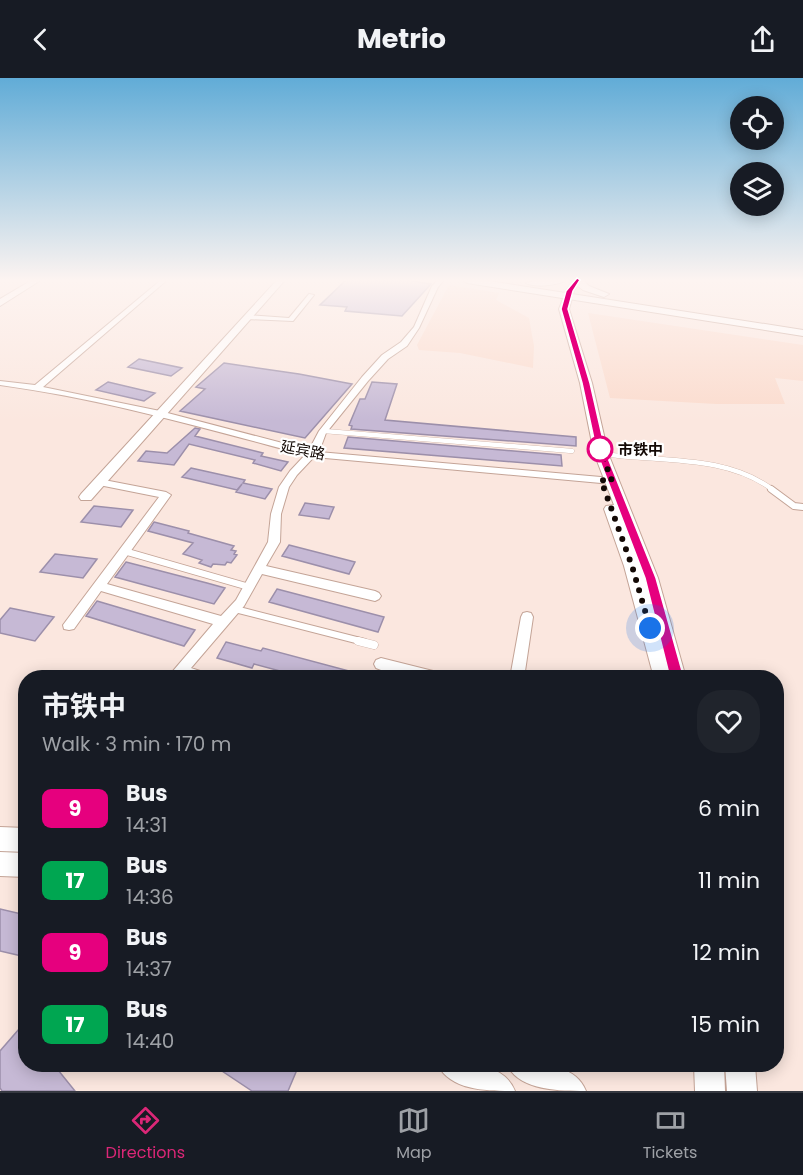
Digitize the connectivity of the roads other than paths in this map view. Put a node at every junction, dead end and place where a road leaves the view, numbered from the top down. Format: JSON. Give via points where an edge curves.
{"nodes":[{"id":1,"x":108,"y":327,"type":"edge"},
{"id":2,"x":238,"y":327,"type":"edge"},
{"id":3,"x":417,"y":327,"type":"edge"},
{"id":4,"x":566,"y":327,"type":"edge"},
{"id":5,"x":572,"y":327,"type":"edge"},
{"id":6,"x":771,"y":327,"type":"edge"},
{"id":7,"x":803,"y":333,"type":"edge"},
{"id":8,"x":0,"y":383,"type":"edge"},
{"id":9,"x":37,"y":388,"type":"junction"},
{"id":10,"x":160,"y":414,"type":"junction"},
{"id":11,"x":324,"y":431,"type":"junction"},
{"id":12,"x":572,"y":451,"type":"dead end"},
{"id":13,"x":601,"y":453,"type":"junction"},
{"id":14,"x":312,"y":454,"type":"junction"},
{"id":15,"x":606,"y":480,"type":"junction"},
{"id":16,"x":99,"y":482,"type":"junction"},
{"id":17,"x":86,"y":497,"type":"dead end"},
{"id":18,"x":803,"y":507,"type":"edge"},
{"id":19,"x":124,"y":551,"type":"junction"},
{"id":20,"x":259,"y":569,"type":"junction"},
{"id":21,"x":99,"y":586,"type":"junction"},
{"id":22,"x":249,"y":587,"type":"junction"},
{"id":23,"x":375,"y":596,"type":"dead end"},
{"id":24,"x":235,"y":608,"type":"junction"},
{"id":25,"x":527,"y":617,"type":"dead end"},
{"id":26,"x":223,"y":622,"type":"junction"},
{"id":27,"x":69,"y":625,"type":"dead end"},
{"id":28,"x":374,"y":645,"type":"dead end"},
{"id":29,"x":381,"y":664,"type":"dead end"},
{"id":30,"x":181,"y":670,"type":"edge"},
{"id":31,"x":405,"y":670,"type":"edge"},
{"id":32,"x":518,"y":670,"type":"edge"},
{"id":33,"x":661,"y":670,"type":"edge"},
{"id":34,"x":675,"y":670,"type":"edge"},
{"id":35,"x":0,"y":839,"type":"edge"},
{"id":36,"x":18,"y":840,"type":"edge"},
{"id":37,"x":0,"y":864,"type":"edge"},
{"id":38,"x":18,"y":865,"type":"edge"},
{"id":39,"x":466,"y":1072,"type":"edge"},
{"id":40,"x":535,"y":1072,"type":"edge"},
{"id":41,"x":709,"y":1072,"type":"edge"},
{"id":42,"x":741,"y":1072,"type":"edge"},
{"id":43,"x":500,"y":1091,"type":"edge"},
{"id":44,"x":571,"y":1091,"type":"edge"},
{"id":45,"x":710,"y":1091,"type":"edge"},
{"id":46,"x":742,"y":1091,"type":"edge"}],
"edges":[{"from":1,"to":9,"type":"street"},
{"from":2,"to":10,"type":"main road"},
{"from":3,"to":11,"type":"street","via":[[365,379]]},
{"from":4,"to":15,"type":"main road","via":[[569,366]]},
{"from":5,"to":13,"type":"main road"},
{"from":6,"to":7,"type":"main road"},
{"from":8,"to":9,"type":"street","name":"延宾路"},
{"from":9,"to":10,"type":"street","name":"延宾路"},
{"from":10,"to":14,"type":"street","name":"延宾路"},
{"from":10,"to":16,"type":"main road"},
{"from":11,"to":12,"type":"lane"},
{"from":11,"to":14,"type":"street"},
{"from":13,"to":15,"type":"main road"},
{"from":13,"to":18,"type":"lane","via":[[721,465],[764,483],[794,506]]},
{"from":14,"to":15,"type":"street","name":"延宾路"},
{"from":14,"to":20,"type":"street","via":[[284,487],[276,514],[274,542]]},
{"from":15,"to":33,"type":"main road"},
{"from":15,"to":34,"type":"main road","via":[[650,578]]},
{"from":16,"to":17,"type":"main road"},
{"from":16,"to":19,"type":"street","via":[[166,495]]},
{"from":19,"to":21,"type":"street"},
{"from":19,"to":22,"type":"lane"},
{"from":20,"to":22,"type":"street"},
{"from":20,"to":23,"type":"street"},
{"from":21,"to":26,"type":"street"},
{"from":21,"to":27,"type":"street"},
{"from":22,"to":24,"type":"street"},
{"from":24,"to":26,"type":"street"},
{"from":24,"to":28,"type":"lane"},
{"from":25,"to":32,"type":"street"},
{"from":26,"to":30,"type":"street"},
{"from":29,"to":31,"type":"street"},
{"from":35,"to":36,"type":"main road"},
{"from":37,"to":38,"type":"main road"},
{"from":39,"to":43,"type":"main road"},
{"from":40,"to":44,"type":"main road"},
{"from":41,"to":45,"type":"main road"},
{"from":42,"to":46,"type":"main road"}]}
